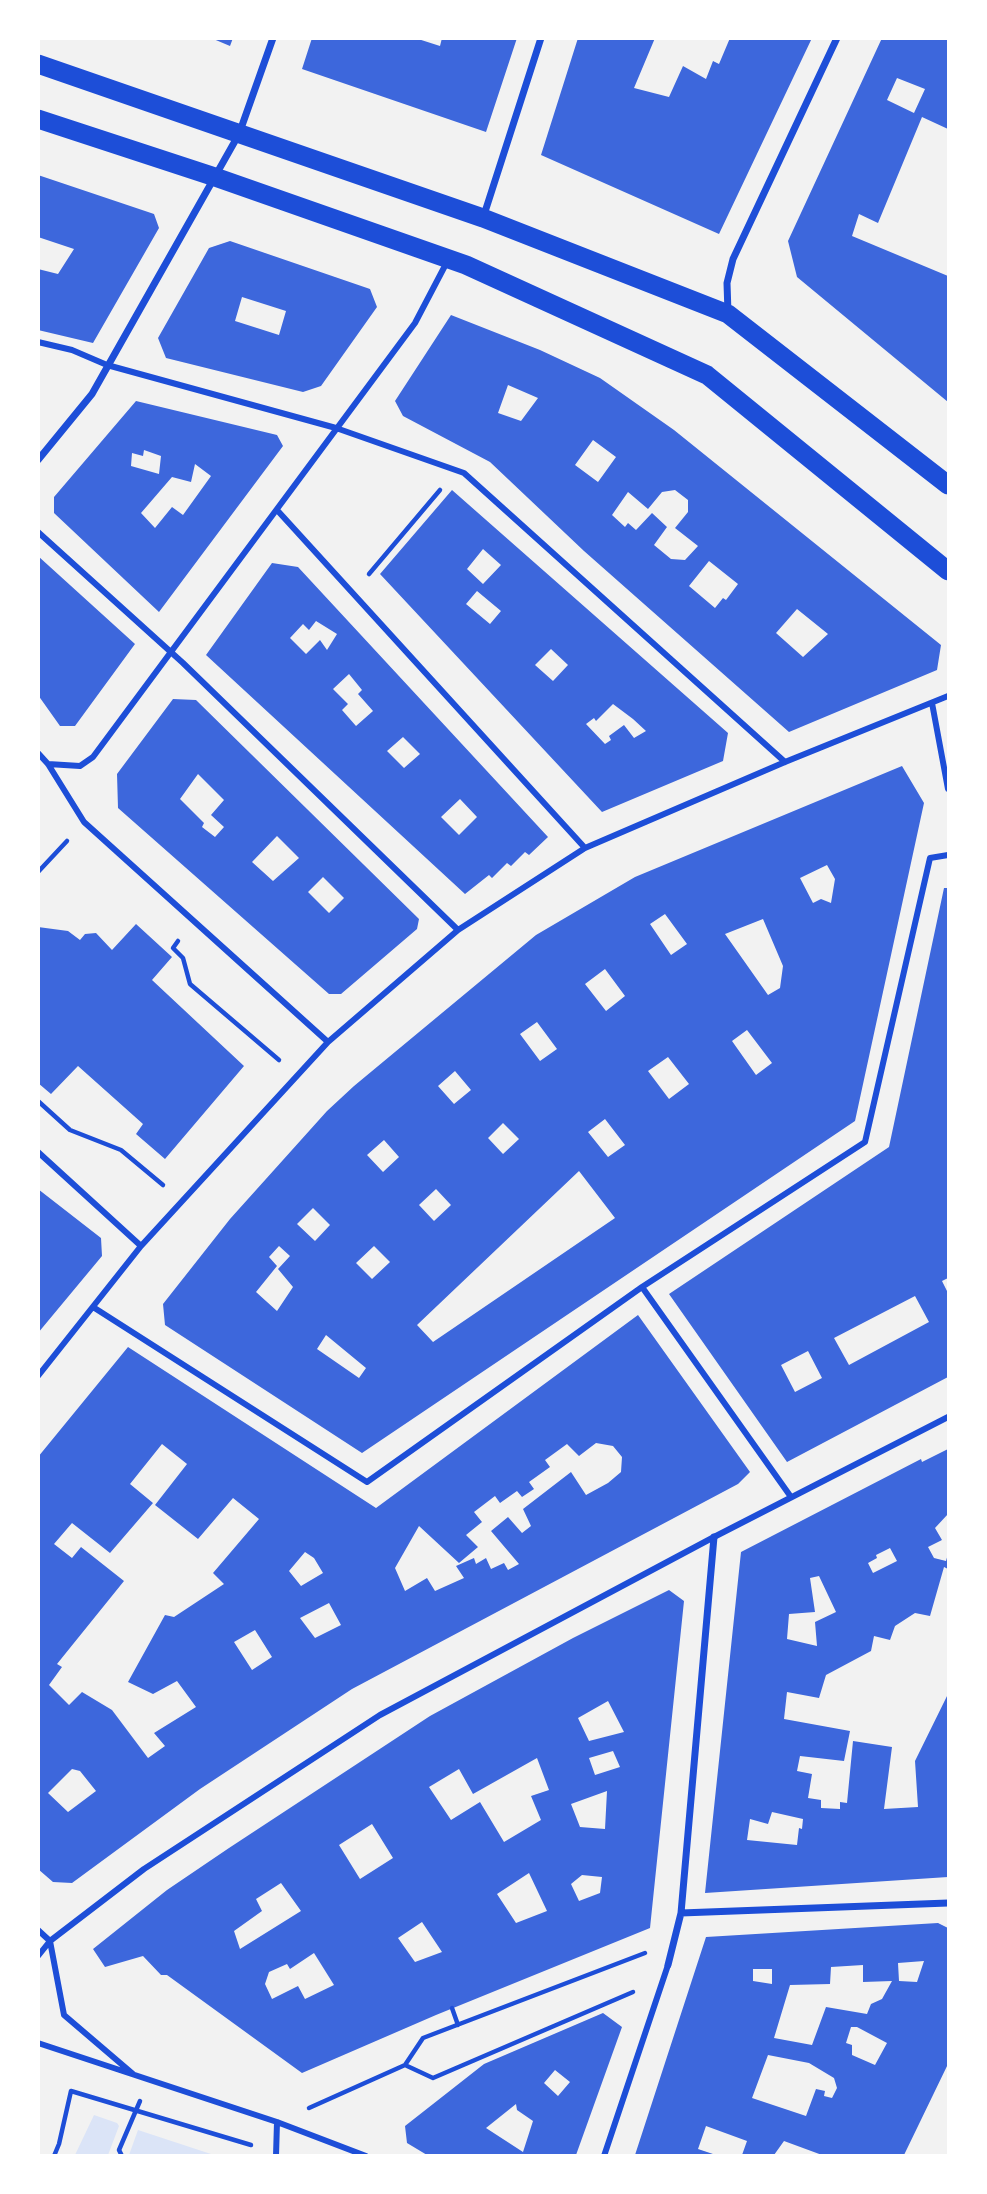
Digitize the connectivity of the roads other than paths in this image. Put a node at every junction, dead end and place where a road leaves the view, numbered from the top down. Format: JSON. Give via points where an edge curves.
{"nodes":[{"id":1,"x":273,"y":38,"type":"edge"},
{"id":2,"x":541,"y":38,"type":"edge"},
{"id":3,"x":837,"y":38,"type":"edge"},
{"id":4,"x":38,"y":64,"type":"edge"},
{"id":5,"x":38,"y":119,"type":"edge"},
{"id":6,"x":239,"y":134,"type":"junction"},
{"id":7,"x":215,"y":177,"type":"junction"},
{"id":8,"x":483,"y":218,"type":"junction"},
{"id":9,"x":448,"y":259,"type":"junction"},
{"id":10,"x":728,"y":314,"type":"junction"},
{"id":11,"x":38,"y":342,"type":"edge"},
{"id":12,"x":107,"y":366,"type":"junction"},
{"id":13,"x":336,"y":428,"type":"junction"},
{"id":14,"x":38,"y":460,"type":"edge"},
{"id":15,"x":948,"y":485,"type":"edge"},
{"id":16,"x":276,"y":510,"type":"junction"},
{"id":17,"x":38,"y":532,"type":"edge"},
{"id":18,"x":948,"y":571,"type":"edge"},
{"id":19,"x":171,"y":653,"type":"junction"},
{"id":20,"x":948,"y":696,"type":"edge"},
{"id":21,"x":932,"y":703,"type":"junction"},
{"id":22,"x":38,"y":753,"type":"edge"},
{"id":23,"x":785,"y":762,"type":"junction"},
{"id":24,"x":48,"y":764,"type":"junction"},
{"id":25,"x":948,"y":789,"type":"edge"},
{"id":26,"x":585,"y":848,"type":"junction"},
{"id":27,"x":948,"y":855,"type":"edge"},
{"id":28,"x":458,"y":930,"type":"junction"},
{"id":29,"x":328,"y":1042,"type":"junction"},
{"id":30,"x":38,"y":1152,"type":"edge"},
{"id":31,"x":141,"y":1246,"type":"junction"},
{"id":32,"x":642,"y":1286,"type":"junction"},
{"id":33,"x":93,"y":1307,"type":"junction"},
{"id":34,"x":38,"y":1376,"type":"edge"},
{"id":35,"x":948,"y":1417,"type":"edge"},
{"id":36,"x":791,"y":1497,"type":"junction"},
{"id":37,"x":714,"y":1537,"type":"junction"},
{"id":38,"x":948,"y":1903,"type":"edge"},
{"id":39,"x":681,"y":1913,"type":"junction"},
{"id":40,"x":38,"y":1930,"type":"edge"},
{"id":41,"x":50,"y":1941,"type":"junction"},
{"id":42,"x":38,"y":1956,"type":"edge"},
{"id":43,"x":668,"y":1965,"type":"joint"},
{"id":44,"x":38,"y":2043,"type":"edge"},
{"id":45,"x":136,"y":2076,"type":"junction"},
{"id":46,"x":276,"y":2122,"type":"junction"},
{"id":47,"x":276,"y":2154,"type":"edge"},
{"id":48,"x":366,"y":2155,"type":"edge"},
{"id":49,"x":604,"y":2155,"type":"edge"}],
"edges":[{"from":1,"to":6,"type":"street"},
{"from":2,"to":8,"type":"street"},
{"from":3,"to":10,"type":"street","via":[[733,259],[727,283]]},
{"from":4,"to":6,"type":"highway"},
{"from":5,"to":7,"type":"highway"},
{"from":6,"to":7,"type":"street"},
{"from":6,"to":8,"type":"highway"},
{"from":7,"to":9,"type":"highway"},
{"from":7,"to":12,"type":"street"},
{"from":8,"to":10,"type":"highway"},
{"from":9,"to":13,"type":"street","via":[[415,323]]},
{"from":9,"to":18,"type":"highway","via":[[707,375]]},
{"from":10,"to":15,"type":"highway"},
{"from":11,"to":12,"type":"street","via":[[72,350]]},
{"from":12,"to":13,"type":"street"},
{"from":12,"to":14,"type":"street","via":[[92,394]]},
{"from":13,"to":16,"type":"street"},
{"from":13,"to":23,"type":"street","via":[[464,473]]},
{"from":16,"to":19,"type":"street"},
{"from":16,"to":26,"type":"street"},
{"from":17,"to":19,"type":"street"},
{"from":19,"to":24,"type":"street","via":[[93,757],[80,766]]},
{"from":19,"to":28,"type":"street"},
{"from":20,"to":21,"type":"street"},
{"from":21,"to":23,"type":"street"},
{"from":21,"to":25,"type":"street"},
{"from":22,"to":24,"type":"street"},
{"from":23,"to":26,"type":"street"},
{"from":24,"to":29,"type":"street","via":[[83,822]]},
{"from":26,"to":28,"type":"street"},
{"from":27,"to":32,"type":"street","via":[[930,858],[865,1142]]},
{"from":28,"to":29,"type":"street"},
{"from":29,"to":31,"type":"street"},
{"from":30,"to":31,"type":"street"},
{"from":31,"to":33,"type":"street"},
{"from":32,"to":33,"type":"street","via":[[367,1482]]},
{"from":32,"to":36,"type":"street"},
{"from":33,"to":34,"type":"street"},
{"from":35,"to":36,"type":"street"},
{"from":36,"to":37,"type":"street"},
{"from":37,"to":39,"type":"street"},
{"from":37,"to":41,"type":"street","via":[[380,1716],[144,1869]]},
{"from":38,"to":39,"type":"street"},
{"from":39,"to":43,"type":"street"},
{"from":40,"to":41,"type":"street"},
{"from":41,"to":42,"type":"street"},
{"from":41,"to":45,"type":"street","via":[[64,2015]]},
{"from":43,"to":49,"type":"street"},
{"from":44,"to":45,"type":"street"},
{"from":45,"to":46,"type":"street"},
{"from":46,"to":47,"type":"street"},
{"from":46,"to":48,"type":"street"}]}
